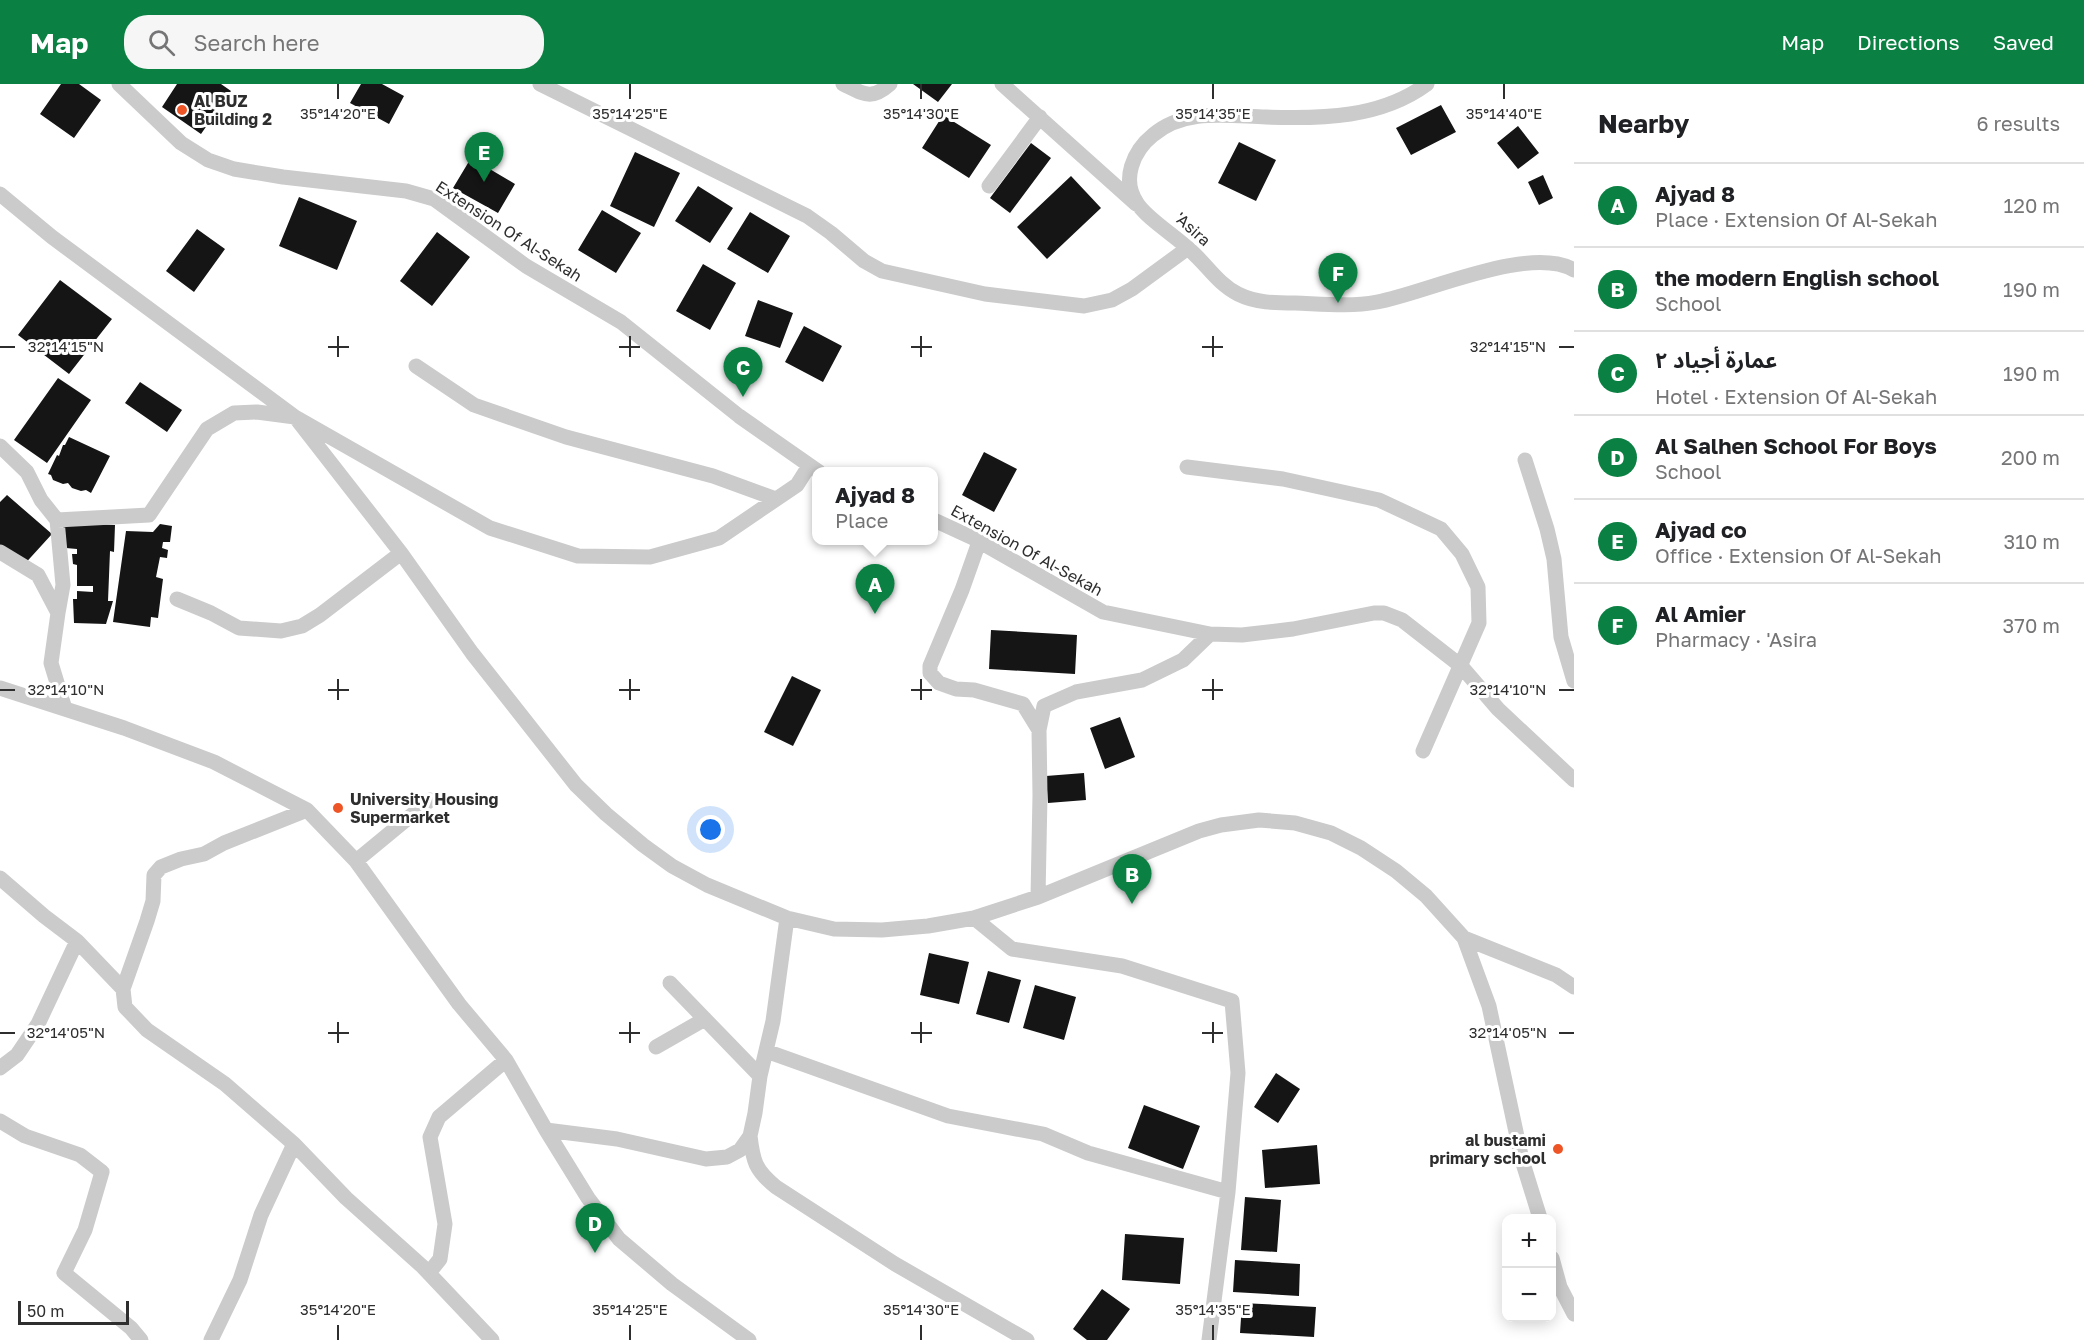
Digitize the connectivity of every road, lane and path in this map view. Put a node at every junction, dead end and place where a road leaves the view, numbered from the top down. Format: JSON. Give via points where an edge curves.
{"nodes":[{"id":1,"x":119,"y":84,"type":"edge"},
{"id":2,"x":540,"y":84,"type":"edge"},
{"id":3,"x":843,"y":84,"type":"edge"},
{"id":4,"x":890,"y":84,"type":"edge"},
{"id":5,"x":1002,"y":84,"type":"edge"},
{"id":6,"x":1427,"y":84,"type":"edge"},
{"id":7,"x":1040,"y":117,"type":"junction"},
{"id":8,"x":989,"y":186,"type":"dead end"},
{"id":9,"x":0,"y":194,"type":"edge"},
{"id":10,"x":1139,"y":206,"type":"junction"},
{"id":11,"x":1188,"y":248,"type":"junction"},
{"id":12,"x":1574,"y":270,"type":"edge"},
{"id":13,"x":416,"y":366,"type":"dead end"},
{"id":14,"x":295,"y":417,"type":"junction"},
{"id":15,"x":0,"y":446,"type":"edge"},
{"id":16,"x":1525,"y":460,"type":"dead end"},
{"id":17,"x":1187,"y":467,"type":"dead end"},
{"id":18,"x":812,"y":468,"type":"edge"},
{"id":19,"x":812,"y":471,"type":"edge"},
{"id":20,"x":776,"y":499,"type":"junction"},
{"id":21,"x":57,"y":520,"type":"junction"},
{"id":22,"x":938,"y":522,"type":"edge"},
{"id":23,"x":979,"y":542,"type":"junction"},
{"id":24,"x":0,"y":552,"type":"edge"},
{"id":25,"x":401,"y":553,"type":"junction"},
{"id":26,"x":177,"y":599,"type":"dead end"},
{"id":27,"x":58,"y":613,"type":"junction"},
{"id":28,"x":1210,"y":634,"type":"junction"},
{"id":29,"x":1461,"y":666,"type":"junction"},
{"id":30,"x":1574,"y":681,"type":"edge"},
{"id":31,"x":0,"y":688,"type":"edge"},
{"id":32,"x":65,"y":709,"type":"junction"},
{"id":33,"x":1039,"y":730,"type":"junction"},
{"id":34,"x":1424,"y":751,"type":"dead end"},
{"id":35,"x":1574,"y":780,"type":"edge"},
{"id":36,"x":430,"y":800,"type":"dead end"},
{"id":37,"x":307,"y":810,"type":"junction"},
{"id":38,"x":356,"y":861,"type":"junction"},
{"id":39,"x":0,"y":878,"type":"edge"},
{"id":40,"x":1038,"y":897,"type":"junction"},
{"id":41,"x":787,"y":918,"type":"junction"},
{"id":42,"x":974,"y":918,"type":"junction"},
{"id":43,"x":1464,"y":938,"type":"junction"},
{"id":44,"x":77,"y":941,"type":"junction"},
{"id":45,"x":670,"y":983,"type":"dead end"},
{"id":46,"x":1574,"y":987,"type":"edge"},
{"id":47,"x":123,"y":989,"type":"junction"},
{"id":48,"x":705,"y":1019,"type":"junction"},
{"id":49,"x":656,"y":1047,"type":"dead end"},
{"id":50,"x":766,"y":1051,"type":"junction"},
{"id":51,"x":506,"y":1060,"type":"junction"},
{"id":52,"x":0,"y":1068,"type":"edge"},
{"id":53,"x":760,"y":1076,"type":"junction"},
{"id":54,"x":0,"y":1121,"type":"edge"},
{"id":55,"x":546,"y":1130,"type":"junction"},
{"id":56,"x":750,"y":1136,"type":"junction"},
{"id":57,"x":294,"y":1144,"type":"junction"},
{"id":58,"x":1228,"y":1192,"type":"junction"},
{"id":59,"x":1539,"y":1214,"type":"edge"},
{"id":60,"x":1554,"y":1268,"type":"edge"},
{"id":61,"x":429,"y":1273,"type":"junction"},
{"id":62,"x":1574,"y":1314,"type":"edge"},
{"id":63,"x":141,"y":1340,"type":"edge"},
{"id":64,"x":211,"y":1340,"type":"edge"},
{"id":65,"x":492,"y":1340,"type":"edge"},
{"id":66,"x":748,"y":1340,"type":"edge"},
{"id":67,"x":1027,"y":1340,"type":"edge"},
{"id":68,"x":1209,"y":1340,"type":"edge"}],
"edges":[{"from":1,"to":18,"type":"street","name":"Extension Of Al-Sekah","via":[[180,143],[208,160],[234,169],[406,190],[434,199],[526,266],[621,322],[739,417]]},
{"from":2,"to":11,"type":"street","via":[[807,216],[882,271],[985,294],[1084,306],[1112,300]]},
{"from":3,"to":4,"type":"street","via":[[867,95],[878,94]]},
{"from":5,"to":7,"type":"street","name":"'Asira"},
{"from":6,"to":10,"type":"street","via":[[1398,101],[1351,114],[1310,118],[1213,115],[1173,123],[1150,137],[1132,163],[1129,181]]},
{"from":7,"to":8,"type":"street"},
{"from":7,"to":10,"type":"street","name":"'Asira"},
{"from":9,"to":14,"type":"street"},
{"from":10,"to":11,"type":"street","name":"'Asira"},
{"from":11,"to":12,"type":"street","name":"'Asira","via":[[1230,289],[1268,302],[1373,303],[1489,271],[1542,261]]},
{"from":13,"to":20,"type":"street","via":[[474,405],[566,437],[713,477]]},
{"from":14,"to":20,"type":"street","via":[[490,528],[578,556],[650,557],[719,538]]},
{"from":14,"to":21,"type":"street","via":[[234,412],[207,429],[149,514]]},
{"from":14,"to":25,"type":"street"},
{"from":15,"to":21,"type":"street","via":[[27,472],[40,500]]},
{"from":16,"to":30,"type":"street","via":[[1554,559],[1561,637]]},
{"from":17,"to":29,"type":"street","via":[[1283,479],[1379,500],[1441,529],[1462,554],[1478,587],[1479,623]]},
{"from":19,"to":20,"type":"street"},
{"from":21,"to":27,"type":"street","via":[[63,585]]},
{"from":22,"to":23,"type":"street","name":"Extension Of Al-Sekah"},
{"from":23,"to":28,"type":"street","name":"Extension Of Al-Sekah","via":[[1103,612]]},
{"from":23,"to":33,"type":"street","via":[[930,673],[939,683],[956,689],[1023,704]]},
{"from":24,"to":27,"type":"street","via":[[38,574]]},
{"from":25,"to":26,"type":"street","via":[[320,615],[302,626],[281,631],[239,628]]},
{"from":25,"to":41,"type":"street","via":[[472,653],[576,785],[606,814],[672,866]]},
{"from":27,"to":32,"type":"street","via":[[51,663]]},
{"from":28,"to":29,"type":"street","name":"Extension Of Al-Sekah","via":[[1293,629],[1384,613],[1408,623]]},
{"from":28,"to":33,"type":"street","via":[[1183,660],[1142,680],[1076,692],[1044,706]]},
{"from":29,"to":34,"type":"street"},
{"from":29,"to":35,"type":"street","name":"Extension Of Al-Sekah","via":[[1498,709]]},
{"from":31,"to":32,"type":"street"},
{"from":32,"to":37,"type":"street","via":[[214,762]]},
{"from":33,"to":40,"type":"street"},
{"from":36,"to":38,"type":"street"},
{"from":37,"to":38,"type":"street"},
{"from":37,"to":47,"type":"street","via":[[204,854],[161,867],[154,875],[153,901]]},
{"from":38,"to":51,"type":"street","via":[[459,1004]]},
{"from":39,"to":44,"type":"street"},
{"from":40,"to":42,"type":"street"},
{"from":40,"to":43,"type":"street","via":[[1199,831],[1241,822],[1277,821],[1313,827],[1361,848],[1426,896]]},
{"from":41,"to":42,"type":"street","via":[[834,929],[882,930]]},
{"from":41,"to":50,"type":"street"},
{"from":42,"to":58,"type":"street","via":[[1012,949],[1122,966],[1233,1001],[1238,1073]]},
{"from":43,"to":46,"type":"street","via":[[1556,975]]},
{"from":43,"to":59,"type":"street","via":[[1489,1006],[1522,1160]]},
{"from":44,"to":47,"type":"street"},
{"from":44,"to":52,"type":"street","via":[[38,1024],[17,1055]]},
{"from":45,"to":48,"type":"street"},
{"from":47,"to":57,"type":"street","via":[[125,1007],[147,1030],[225,1084]]},
{"from":48,"to":49,"type":"street"},
{"from":48,"to":53,"type":"street"},
{"from":50,"to":53,"type":"street"},
{"from":50,"to":58,"type":"street","via":[[948,1116],[1043,1134],[1088,1153]]},
{"from":51,"to":55,"type":"street"},
{"from":51,"to":61,"type":"street","via":[[439,1117],[430,1137],[445,1224],[440,1259]]},
{"from":53,"to":56,"type":"street"},
{"from":54,"to":63,"type":"street","via":[[25,1136],[80,1155],[102,1172],[85,1230],[64,1273]]},
{"from":55,"to":56,"type":"street","via":[[617,1139],[706,1159],[727,1157],[740,1150]]},
{"from":55,"to":66,"type":"street","via":[[619,1239]]},
{"from":56,"to":67,"type":"street","via":[[752,1158],[761,1175],[776,1187],[895,1264]]},
{"from":57,"to":61,"type":"street","via":[[346,1198]]},
{"from":57,"to":64,"type":"street","via":[[261,1215],[240,1280]]},
{"from":58,"to":68,"type":"street"},
{"from":60,"to":62,"type":"street"},
{"from":61,"to":65,"type":"street"}]}
